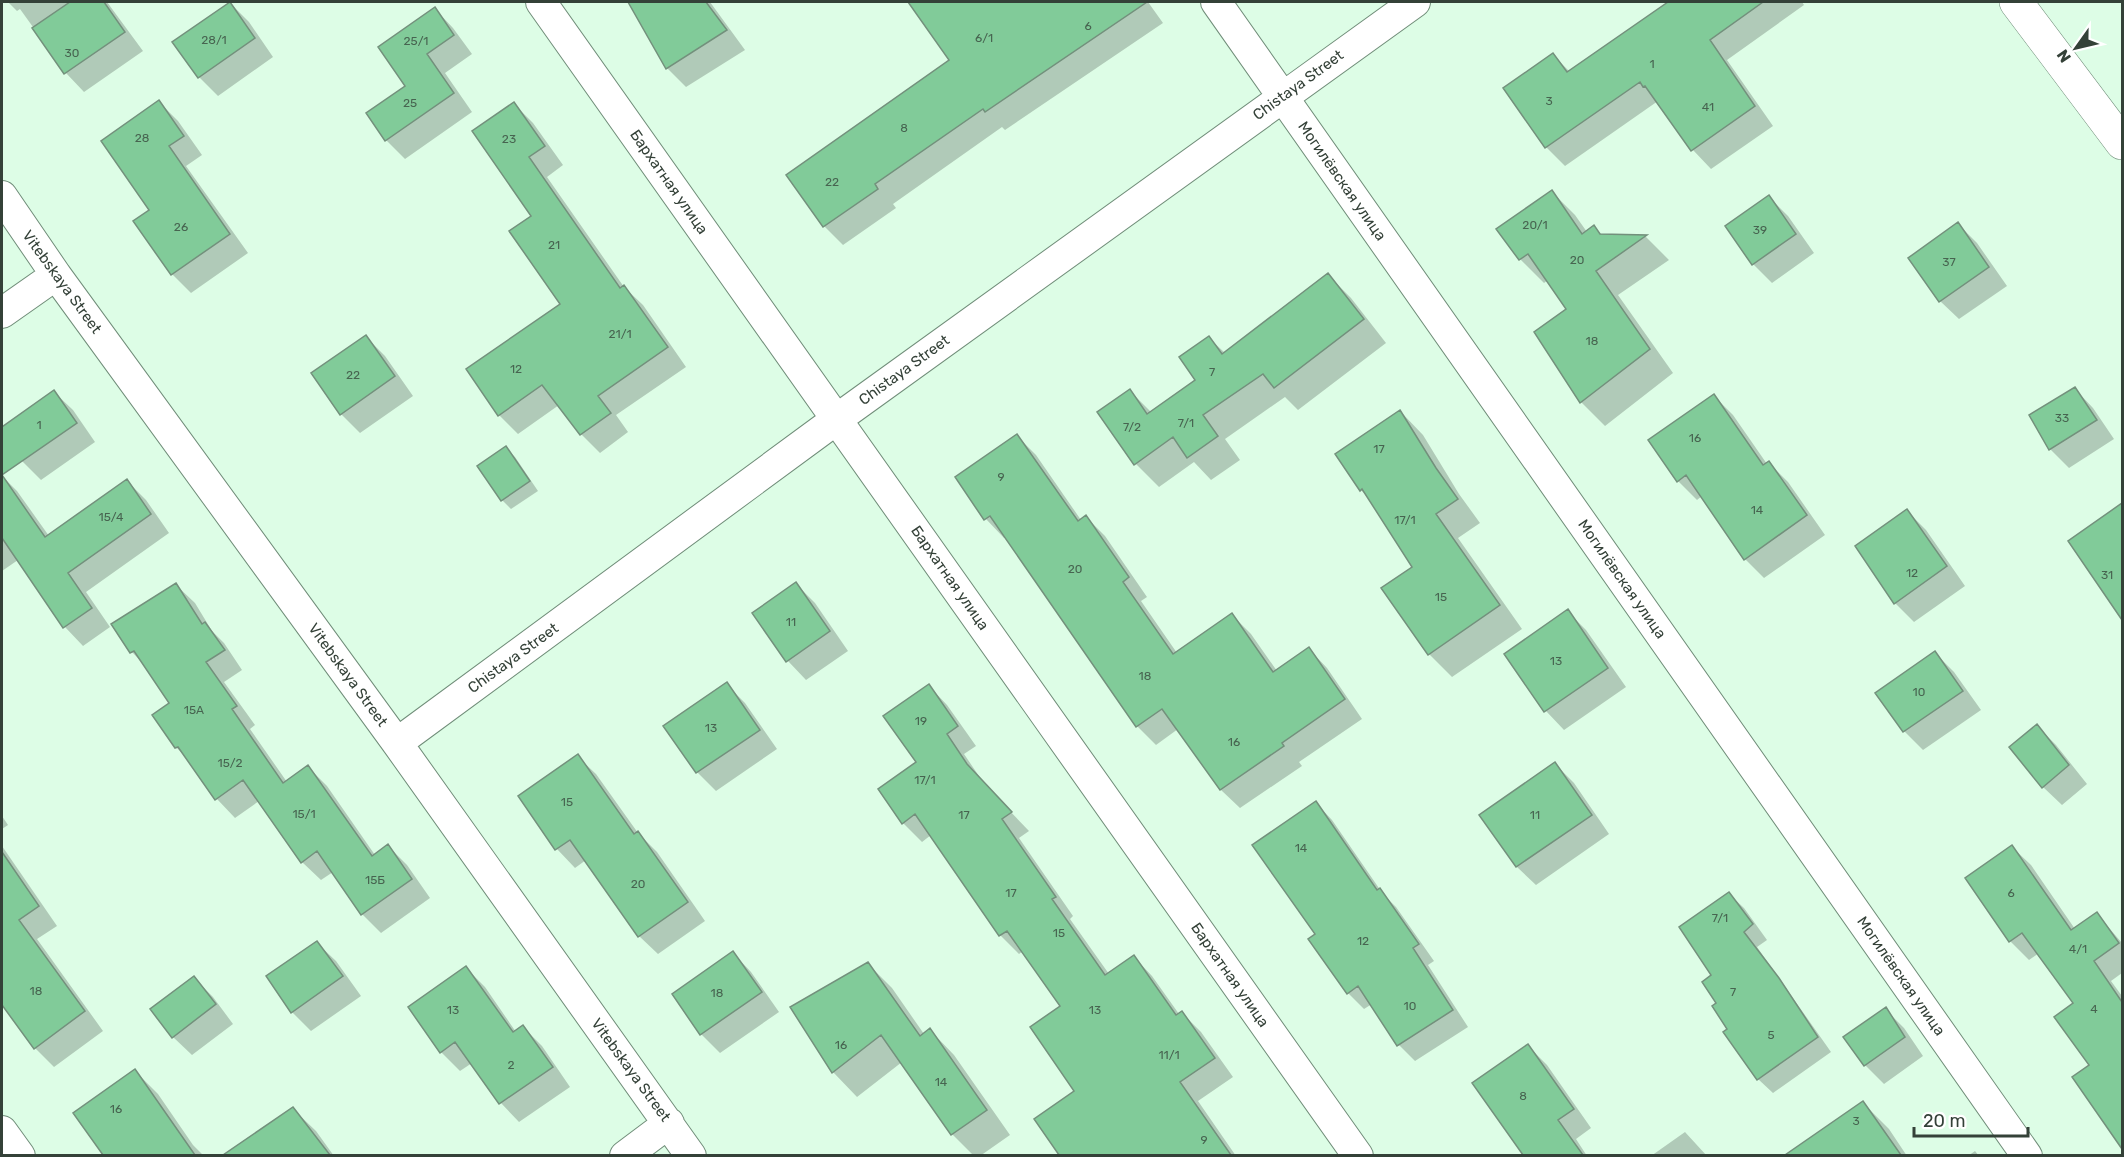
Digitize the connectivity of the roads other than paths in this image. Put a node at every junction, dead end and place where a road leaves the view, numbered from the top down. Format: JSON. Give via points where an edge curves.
{"nodes":[{"id":1,"x":541,"y":2,"type":"edge"},
{"id":2,"x":1216,"y":2,"type":"edge"},
{"id":3,"x":1414,"y":2,"type":"edge"},
{"id":4,"x":2016,"y":2,"type":"edge"},
{"id":5,"x":1282,"y":96,"type":"junction"},
{"id":6,"x":2122,"y":143,"type":"edge"},
{"id":7,"x":2,"y":196,"type":"edge"},
{"id":8,"x":56,"y":275,"type":"junction"},
{"id":9,"x":2,"y":313,"type":"edge"},
{"id":10,"x":837,"y":419,"type":"junction"},
{"id":11,"x":397,"y":743,"type":"junction"},
{"id":12,"x":669,"y":1123,"type":"junction"},
{"id":13,"x":2,"y":1131,"type":"edge"},
{"id":14,"x":20,"y":1155,"type":"edge"},
{"id":15,"x":625,"y":1155,"type":"edge"},
{"id":16,"x":691,"y":1155,"type":"edge"},
{"id":17,"x":1358,"y":1155,"type":"edge"},
{"id":18,"x":2027,"y":1155,"type":"edge"}],
"edges":[{"from":1,"to":10,"type":"street","name":"Бархатная улица"},
{"from":2,"to":5,"type":"street","name":"Могилёвская улица"},
{"from":3,"to":5,"type":"street","name":"Chistaya Street"},
{"from":4,"to":6,"type":"street"},
{"from":5,"to":10,"type":"street","name":"Chistaya Street"},
{"from":5,"to":18,"type":"street","name":"Могилёвская улица"},
{"from":7,"to":8,"type":"street","name":"Vitebskaya Street"},
{"from":8,"to":9,"type":"street"},
{"from":8,"to":11,"type":"street","name":"Vitebskaya Street"},
{"from":10,"to":11,"type":"street","name":"Chistaya Street"},
{"from":10,"to":17,"type":"street","name":"Бархатная улица"},
{"from":11,"to":12,"type":"street","name":"Vitebskaya Street"},
{"from":12,"to":15,"type":"street"},
{"from":12,"to":16,"type":"street","name":"Vitebskaya Street"},
{"from":13,"to":14,"type":"street"}]}
